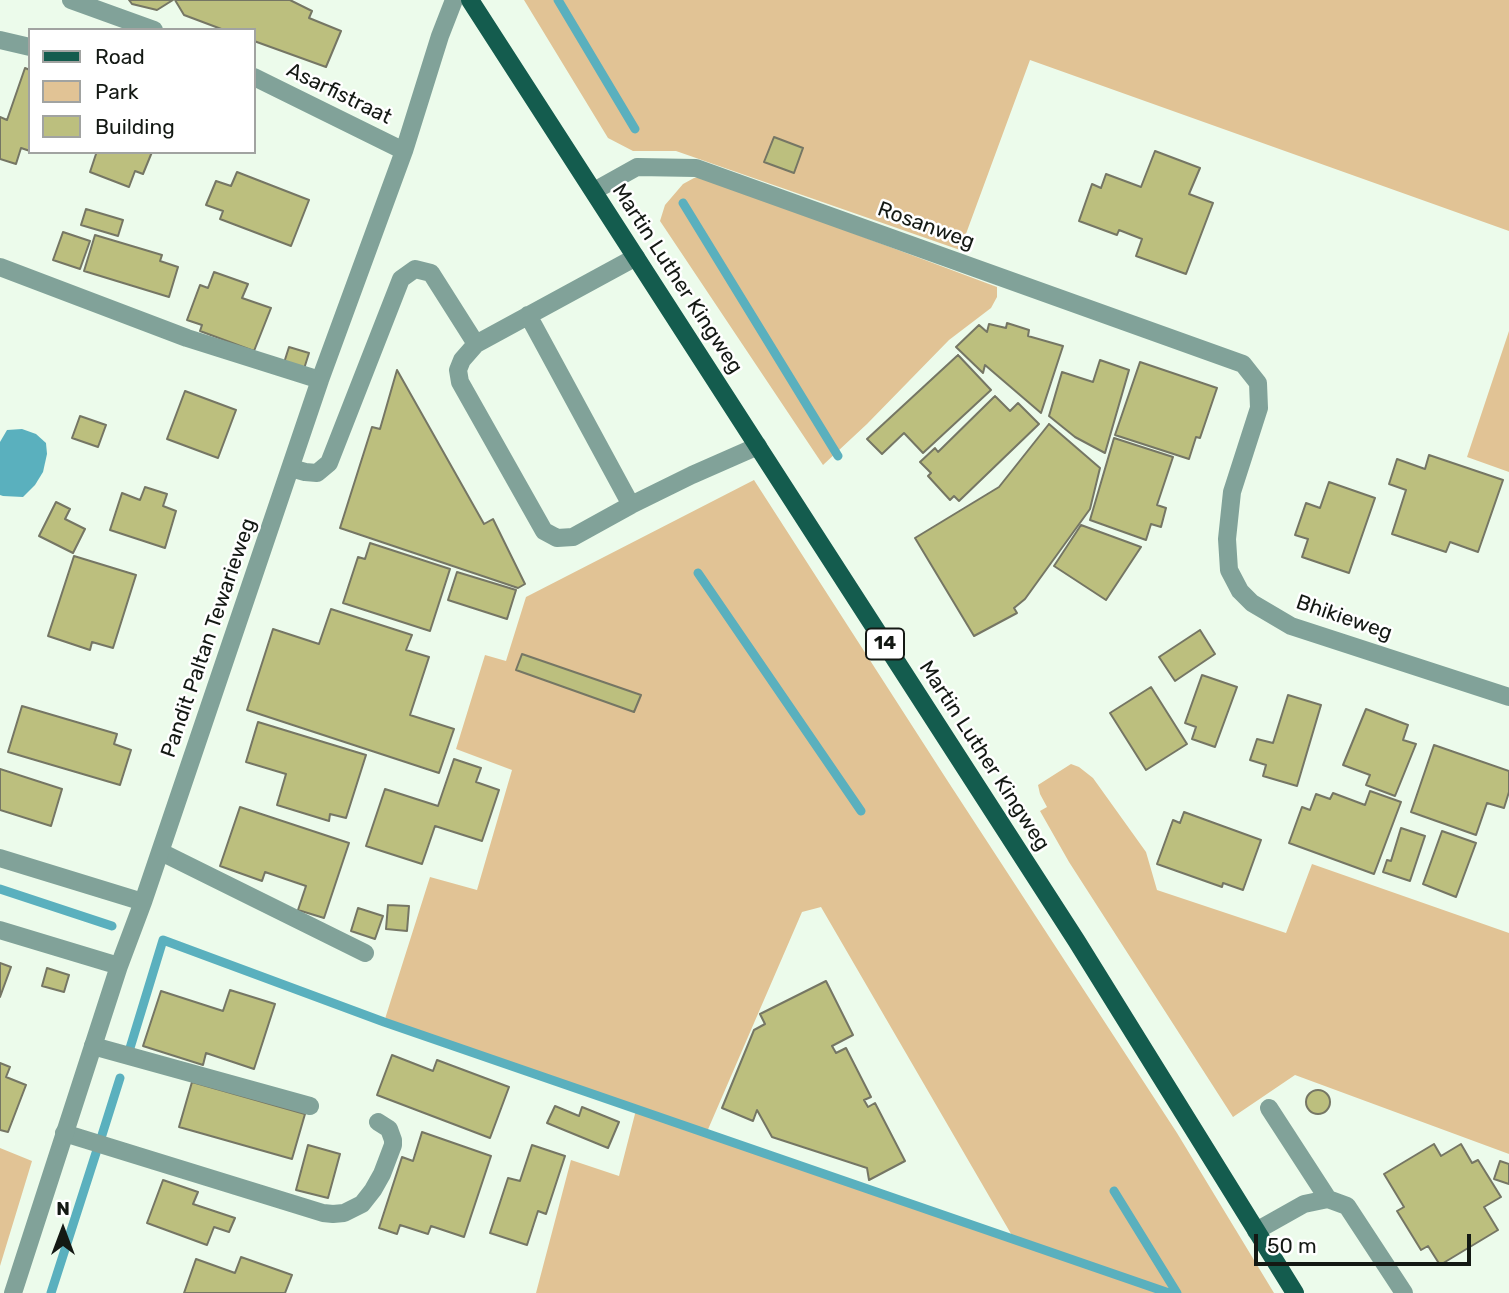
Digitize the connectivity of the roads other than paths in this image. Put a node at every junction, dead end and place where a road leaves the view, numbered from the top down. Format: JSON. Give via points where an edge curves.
{"nodes":[{"id":1,"x":71,"y":0,"type":"edge"},
{"id":2,"x":454,"y":0,"type":"edge"},
{"id":3,"x":470,"y":0,"type":"edge"},
{"id":4,"x":148,"y":28,"type":"edge"},
{"id":5,"x":0,"y":40,"type":"edge"},
{"id":6,"x":28,"y":47,"type":"edge"},
{"id":7,"x":256,"y":78,"type":"edge"},
{"id":8,"x":404,"y":151,"type":"junction"},
{"id":9,"x":594,"y":191,"type":"junction"},
{"id":10,"x":636,"y":257,"type":"junction"},
{"id":11,"x":0,"y":267,"type":"edge"},
{"id":12,"x":528,"y":315,"type":"junction"},
{"id":13,"x":476,"y":344,"type":"junction"},
{"id":14,"x":1243,"y":364,"type":"joint"},
{"id":15,"x":320,"y":380,"type":"junction"},
{"id":16,"x":758,"y":446,"type":"junction"},
{"id":17,"x":291,"y":468,"type":"junction"},
{"id":18,"x":631,"y":505,"type":"junction"},
{"id":19,"x":1509,"y":697,"type":"edge"},
{"id":20,"x":161,"y":852,"type":"junction"},
{"id":21,"x":0,"y":858,"type":"edge"},
{"id":22,"x":143,"y":902,"type":"junction"},
{"id":23,"x":0,"y":930,"type":"edge"},
{"id":24,"x":365,"y":953,"type":"dead end"},
{"id":25,"x":119,"y":966,"type":"junction"},
{"id":26,"x":93,"y":1046,"type":"junction"},
{"id":27,"x":310,"y":1106,"type":"dead end"},
{"id":28,"x":1269,"y":1108,"type":"dead end"},
{"id":29,"x":378,"y":1122,"type":"dead end"},
{"id":30,"x":64,"y":1133,"type":"junction"},
{"id":31,"x":1328,"y":1199,"type":"junction"},
{"id":32,"x":1256,"y":1231,"type":"junction"},
{"id":33,"x":13,"y":1293,"type":"edge"},
{"id":34,"x":1295,"y":1293,"type":"edge"},
{"id":35,"x":1404,"y":1293,"type":"edge"}],
"edges":[{"from":1,"to":4,"type":"street"},
{"from":2,"to":8,"type":"street","name":"Pandit Paltan Tewarieweg"},
{"from":3,"to":9,"type":"main road","name":"Martin Luther Kingweg","number":"14"},
{"from":5,"to":6,"type":"street"},
{"from":7,"to":8,"type":"street","name":"Asarfistraat"},
{"from":8,"to":15,"type":"street","name":"Pandit Paltan Tewarieweg"},
{"from":9,"to":10,"type":"main road","name":"Martin Luther Kingweg","number":"14"},
{"from":9,"to":14,"type":"street","name":"Rosanweg","via":[[637,167],[696,168]]},
{"from":10,"to":12,"type":"street"},
{"from":10,"to":16,"type":"main road","name":"Martin Luther Kingweg","number":"14"},
{"from":11,"to":15,"type":"street","via":[[187,338]]},
{"from":12,"to":13,"type":"street"},
{"from":12,"to":18,"type":"street"},
{"from":13,"to":17,"type":"street","via":[[432,273],[415,270],[401,279],[329,463],[317,473]]},
{"from":13,"to":18,"type":"street","via":[[462,360],[460,382],[544,531],[557,538],[573,537]]},
{"from":14,"to":19,"type":"street","name":"Bhikieweg","via":[[1258,383],[1259,408],[1232,492],[1227,539],[1229,570],[1240,591],[1291,626]]},
{"from":15,"to":17,"type":"street","name":"Pandit Paltan Tewarieweg"},
{"from":16,"to":18,"type":"street"},
{"from":16,"to":32,"type":"main road","name":"Martin Luther Kingweg","number":"14","via":[[1069,929]]},
{"from":17,"to":20,"type":"street","name":"Pandit Paltan Tewarieweg"},
{"from":20,"to":22,"type":"street","name":"Pandit Paltan Tewarieweg"},
{"from":20,"to":24,"type":"street"},
{"from":21,"to":22,"type":"street"},
{"from":22,"to":25,"type":"street","name":"Pandit Paltan Tewarieweg"},
{"from":23,"to":25,"type":"street"},
{"from":25,"to":26,"type":"street","name":"Pandit Paltan Tewarieweg"},
{"from":26,"to":27,"type":"street"},
{"from":26,"to":30,"type":"street","name":"Pandit Paltan Tewarieweg"},
{"from":28,"to":31,"type":"street"},
{"from":29,"to":30,"type":"street","via":[[389,1129],[393,1140],[382,1174],[362,1205],[333,1214]]},
{"from":30,"to":33,"type":"street","name":"Pandit Paltan Tewarieweg"},
{"from":31,"to":32,"type":"street","via":[[1304,1204]]},
{"from":31,"to":35,"type":"street","via":[[1347,1206]]},
{"from":32,"to":34,"type":"main road","name":"Martin Luther Kingweg","number":"14"}]}
